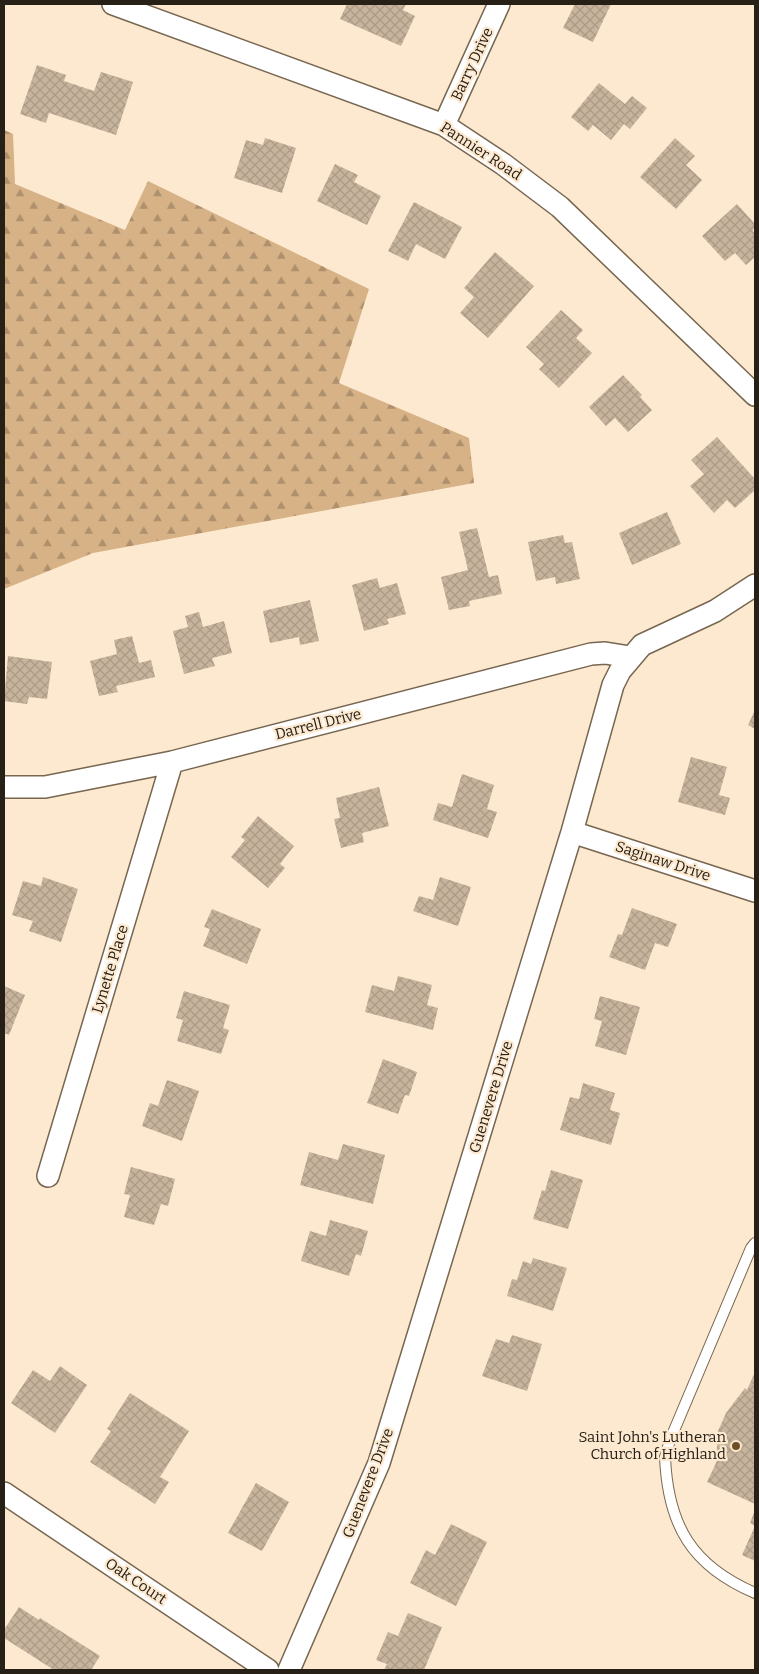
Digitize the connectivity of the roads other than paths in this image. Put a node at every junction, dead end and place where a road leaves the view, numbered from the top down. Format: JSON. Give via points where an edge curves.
{"nodes":[{"id":1,"x":114,"y":4,"type":"edge"},
{"id":2,"x":499,"y":4,"type":"edge"},
{"id":3,"x":444,"y":125,"type":"junction"},
{"id":4,"x":755,"y":395,"type":"edge"},
{"id":5,"x":755,"y":585,"type":"edge"},
{"id":6,"x":630,"y":657,"type":"junction"},
{"id":7,"x":172,"y":762,"type":"junction"},
{"id":8,"x":4,"y":787,"type":"edge"},
{"id":9,"x":572,"y":832,"type":"junction"},
{"id":10,"x":755,"y":891,"type":"edge"},
{"id":11,"x":48,"y":1176,"type":"dead end"},
{"id":12,"x":755,"y":1243,"type":"edge"},
{"id":13,"x":4,"y":1493,"type":"edge"},
{"id":14,"x":755,"y":1593,"type":"edge"},
{"id":15,"x":268,"y":1670,"type":"edge"},
{"id":16,"x":289,"y":1670,"type":"edge"}],
"edges":[{"from":1,"to":3,"type":"street","name":"Pannier Road"},
{"from":2,"to":3,"type":"street","name":"Barry Drive"},
{"from":3,"to":4,"type":"street","name":"Pannier Road","via":[[504,164],[560,207]]},
{"from":5,"to":6,"type":"street","name":"Guenevere Drive","via":[[715,611],[642,645]]},
{"from":6,"to":7,"type":"street","name":"Darrell Drive","via":[[591,654]]},
{"from":6,"to":9,"type":"street","name":"Guenevere Drive","via":[[613,685]]},
{"from":7,"to":8,"type":"street","name":"Darrell Drive","via":[[45,787]]},
{"from":7,"to":11,"type":"street","name":"Lynette Place"},
{"from":9,"to":10,"type":"street","name":"Saginaw Drive"},
{"from":9,"to":16,"type":"street","name":"Guenevere Drive","via":[[379,1463]]},
{"from":12,"to":14,"type":"lane","via":[[665,1457],[665,1477],[679,1527],[711,1569]]},
{"from":13,"to":15,"type":"street","name":"Oak Court"}]}
